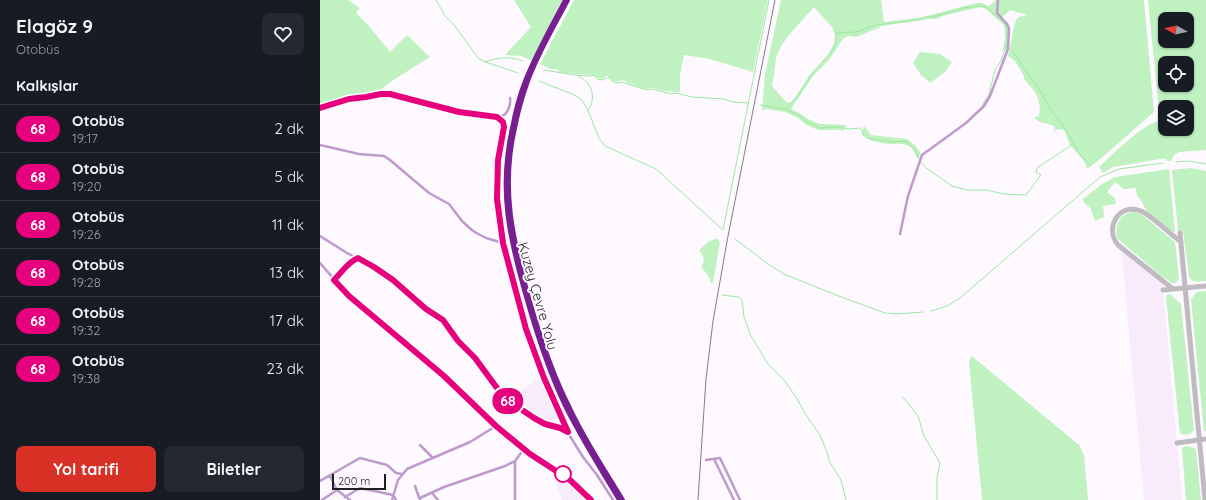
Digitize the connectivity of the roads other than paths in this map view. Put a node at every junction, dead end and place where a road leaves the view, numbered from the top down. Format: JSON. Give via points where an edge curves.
{"nodes":[{"id":1,"x":565,"y":0,"type":"edge"},
{"id":2,"x":568,"y":0,"type":"edge"},
{"id":3,"x":998,"y":0,"type":"edge"},
{"id":4,"x":534,"y":65,"type":"junction"},
{"id":5,"x":526,"y":83,"type":"junction"},
{"id":6,"x":510,"y":98,"type":"dead end"},
{"id":7,"x":320,"y":108,"type":"edge"},
{"id":8,"x":497,"y":117,"type":"junction"},
{"id":9,"x":320,"y":145,"type":"edge"},
{"id":10,"x":900,"y":234,"type":"dead end"},
{"id":11,"x":320,"y":236,"type":"edge"},
{"id":12,"x":503,"y":243,"type":"junction"},
{"id":13,"x":358,"y":258,"type":"junction"},
{"id":14,"x":320,"y":263,"type":"edge"},
{"id":15,"x":334,"y":280,"type":"junction"},
{"id":16,"x":496,"y":426,"type":"junction"},
{"id":17,"x":568,"y":432,"type":"junction"},
{"id":18,"x":420,"y":445,"type":"dead end"},
{"id":19,"x":524,"y":449,"type":"junction"},
{"id":20,"x":432,"y":457,"type":"junction"},
{"id":21,"x":714,"y":459,"type":"junction"},
{"id":22,"x":706,"y":460,"type":"dead end"},
{"id":23,"x":515,"y":461,"type":"junction"},
{"id":24,"x":402,"y":474,"type":"junction"},
{"id":25,"x":330,"y":476,"type":"junction"},
{"id":26,"x":320,"y":481,"type":"edge"},
{"id":27,"x":415,"y":486,"type":"dead end"},
{"id":28,"x":337,"y":490,"type":"junction"},
{"id":29,"x":432,"y":493,"type":"junction"},
{"id":30,"x":394,"y":495,"type":"junction"},
{"id":31,"x":345,"y":497,"type":"junction"},
{"id":32,"x":420,"y":499,"type":"edge"},
{"id":33,"x":322,"y":500,"type":"edge"},
{"id":34,"x":350,"y":500,"type":"edge"},
{"id":35,"x":392,"y":500,"type":"edge"},
{"id":36,"x":396,"y":500,"type":"edge"},
{"id":37,"x":438,"y":500,"type":"edge"},
{"id":38,"x":515,"y":500,"type":"edge"},
{"id":39,"x":591,"y":500,"type":"edge"},
{"id":40,"x":613,"y":500,"type":"edge"},
{"id":41,"x":619,"y":500,"type":"edge"},
{"id":42,"x":623,"y":500,"type":"edge"},
{"id":43,"x":734,"y":500,"type":"edge"},
{"id":44,"x":740,"y":500,"type":"edge"}],
"edges":[{"from":1,"to":4,"type":"highway"},
{"from":2,"to":4,"type":"highway"},
{"from":3,"to":10,"type":"street","via":[[997,13],[1009,27],[1009,41],[990,96],[982,109],[966,123],[922,155],[907,201]]},
{"from":4,"to":5,"type":"highway"},
{"from":5,"to":41,"type":"highway","name":"Kuzey Çevre Yolu","via":[[512,127],[506,163],[506,201],[510,238],[539,341],[552,377],[575,426]]},
{"from":5,"to":42,"type":"highway","name":"Kuzey Çevre Yolu","via":[[514,128],[508,189],[510,219],[518,257],[555,376],[578,425]]},
{"from":6,"to":8,"type":"street","via":[[506,114]]},
{"from":7,"to":8,"type":"street","via":[[349,99],[387,94],[459,112]]},
{"from":8,"to":12,"type":"street","via":[[503,122],[504,127],[498,160],[497,199]]},
{"from":9,"to":12,"type":"street","via":[[359,154],[384,156],[426,190],[449,204],[464,224],[473,231]]},
{"from":11,"to":13,"type":"street"},
{"from":12,"to":17,"type":"street","via":[[526,329]]},
{"from":13,"to":15,"type":"street"},
{"from":13,"to":17,"type":"street","via":[[393,280],[426,309],[443,320],[506,399],[545,424]]},
{"from":14,"to":15,"type":"street"},
{"from":15,"to":16,"type":"street","via":[[349,296],[444,376]]},
{"from":16,"to":19,"type":"street"},
{"from":16,"to":20,"type":"street","via":[[470,442]]},
{"from":17,"to":40,"type":"street"},
{"from":18,"to":20,"type":"street"},
{"from":19,"to":23,"type":"street"},
{"from":19,"to":39,"type":"street","via":[[566,477]]},
{"from":20,"to":24,"type":"street","via":[[408,468]]},
{"from":21,"to":22,"type":"street"},
{"from":21,"to":43,"type":"street"},
{"from":21,"to":44,"type":"street","via":[[720,458]]},
{"from":23,"to":29,"type":"street","via":[[444,486]]},
{"from":23,"to":38,"type":"street"},
{"from":24,"to":25,"type":"street","via":[[396,473],[387,465],[362,458]]},
{"from":24,"to":30,"type":"street"},
{"from":25,"to":26,"type":"street"},
{"from":25,"to":28,"type":"street"},
{"from":27,"to":32,"type":"street"},
{"from":28,"to":31,"type":"street"},
{"from":28,"to":33,"type":"street"},
{"from":29,"to":32,"type":"street"},
{"from":29,"to":37,"type":"street"},
{"from":30,"to":31,"type":"street","via":[[360,488]]},
{"from":30,"to":35,"type":"street"},
{"from":30,"to":36,"type":"street"},
{"from":31,"to":34,"type":"street"}]}
